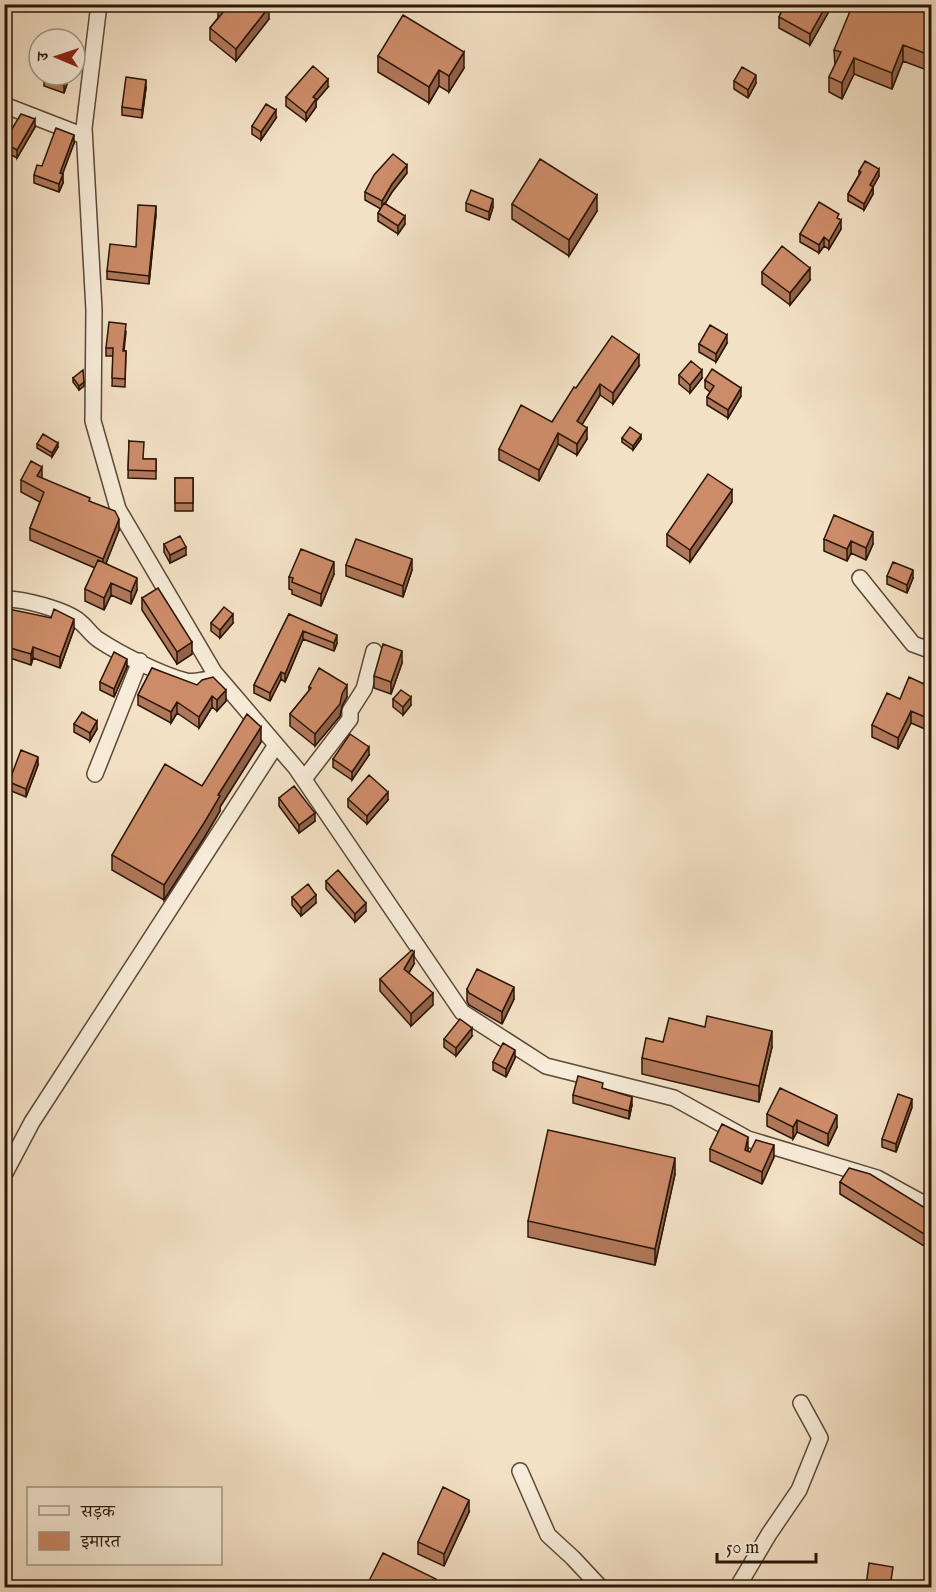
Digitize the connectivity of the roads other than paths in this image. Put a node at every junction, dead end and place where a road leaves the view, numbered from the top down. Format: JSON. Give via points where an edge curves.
{"nodes":[{"id":1,"x":99,"y":4,"type":"edge"},
{"id":2,"x":4,"y":105,"type":"edge"},
{"id":3,"x":84,"y":135,"type":"junction"},
{"id":4,"x":860,"y":578,"type":"dead end"},
{"id":5,"x":4,"y":599,"type":"edge"},
{"id":6,"x":374,"y":651,"type":"dead end"},
{"id":7,"x":932,"y":651,"type":"edge"},
{"id":8,"x":140,"y":661,"type":"junction"},
{"id":9,"x":218,"y":677,"type":"junction"},
{"id":10,"x":276,"y":745,"type":"junction"},
{"id":11,"x":95,"y":774,"type":"dead end"},
{"id":12,"x":304,"y":779,"type":"junction"},
{"id":13,"x":4,"y":1176,"type":"edge"},
{"id":14,"x":932,"y":1208,"type":"edge"},
{"id":15,"x":801,"y":1403,"type":"dead end"},
{"id":16,"x":520,"y":1471,"type":"dead end"},
{"id":17,"x":601,"y":1587,"type":"edge"},
{"id":18,"x":737,"y":1587,"type":"edge"}],
"edges":[{"from":1,"to":3,"type":"street"},
{"from":2,"to":3,"type":"street"},
{"from":3,"to":9,"type":"street","via":[[94,310],[93,421],[118,509]]},
{"from":4,"to":7,"type":"street","via":[[913,644]]},
{"from":5,"to":8,"type":"street","via":[[43,605],[78,619],[97,639]]},
{"from":6,"to":12,"type":"street","via":[[364,689],[350,719]]},
{"from":8,"to":9,"type":"street","via":[[189,681]]},
{"from":8,"to":11,"type":"street"},
{"from":9,"to":10,"type":"street"},
{"from":10,"to":12,"type":"street"},
{"from":10,"to":13,"type":"street","via":[[32,1122]]},
{"from":12,"to":14,"type":"street","via":[[462,1012],[546,1066],[675,1098],[748,1139],[877,1178]]},
{"from":15,"to":18,"type":"street","via":[[820,1438],[799,1490]]},
{"from":16,"to":17,"type":"street","via":[[548,1535]]}]}
